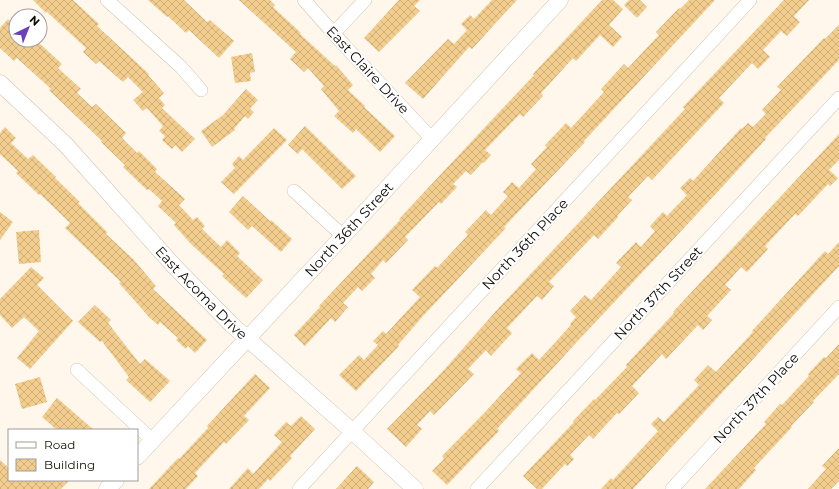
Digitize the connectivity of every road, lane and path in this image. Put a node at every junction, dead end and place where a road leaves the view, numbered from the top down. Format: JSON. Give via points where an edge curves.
{"nodes":[{"id":1,"x":107,"y":0,"type":"edge"},
{"id":2,"x":304,"y":0,"type":"edge"},
{"id":3,"x":365,"y":0,"type":"edge"},
{"id":4,"x":560,"y":0,"type":"edge"},
{"id":5,"x":750,"y":0,"type":"edge"},
{"id":6,"x":334,"y":33,"type":"junction"},
{"id":7,"x":0,"y":83,"type":"edge"},
{"id":8,"x":200,"y":90,"type":"dead end"},
{"id":9,"x":839,"y":98,"type":"edge"},
{"id":10,"x":432,"y":139,"type":"junction"},
{"id":11,"x":294,"y":191,"type":"dead end"},
{"id":12,"x":343,"y":236,"type":"junction"},
{"id":13,"x":839,"y":307,"type":"edge"},
{"id":14,"x":247,"y":339,"type":"junction"},
{"id":15,"x":77,"y":370,"type":"dead end"},
{"id":16,"x":352,"y":431,"type":"junction"},
{"id":17,"x":152,"y":440,"type":"junction"},
{"id":18,"x":138,"y":456,"type":"edge"},
{"id":19,"x":115,"y":481,"type":"edge"},
{"id":20,"x":108,"y":489,"type":"edge"},
{"id":21,"x":299,"y":489,"type":"edge"},
{"id":22,"x":415,"y":489,"type":"edge"},
{"id":23,"x":477,"y":489,"type":"edge"},
{"id":24,"x":672,"y":489,"type":"edge"}],
"edges":[{"from":1,"to":8,"type":"street","via":[[181,67]]},
{"from":2,"to":6,"type":"street","name":"East Claire Drive"},
{"from":3,"to":6,"type":"street"},
{"from":4,"to":10,"type":"street","name":"North 36th Street"},
{"from":5,"to":16,"type":"street","name":"North 36th Place"},
{"from":6,"to":10,"type":"street","name":"East Claire Drive"},
{"from":7,"to":14,"type":"street","name":"East Acoma Drive","via":[[66,145],[174,266]]},
{"from":9,"to":23,"type":"street","name":"North 37th Street"},
{"from":10,"to":12,"type":"street","name":"North 36th Street"},
{"from":11,"to":12,"type":"street"},
{"from":12,"to":14,"type":"street","name":"North 36th Street"},
{"from":13,"to":24,"type":"street","name":"North 37th Place"},
{"from":14,"to":16,"type":"street","name":"East Acoma Drive"},
{"from":14,"to":17,"type":"street","name":"North 36th Street"},
{"from":15,"to":17,"type":"street"},
{"from":16,"to":21,"type":"street","name":"North 36th Place"},
{"from":16,"to":22,"type":"street","name":"East Acoma Drive"},
{"from":17,"to":18,"type":"street","name":"North 36th Street"},
{"from":19,"to":20,"type":"street"}]}
